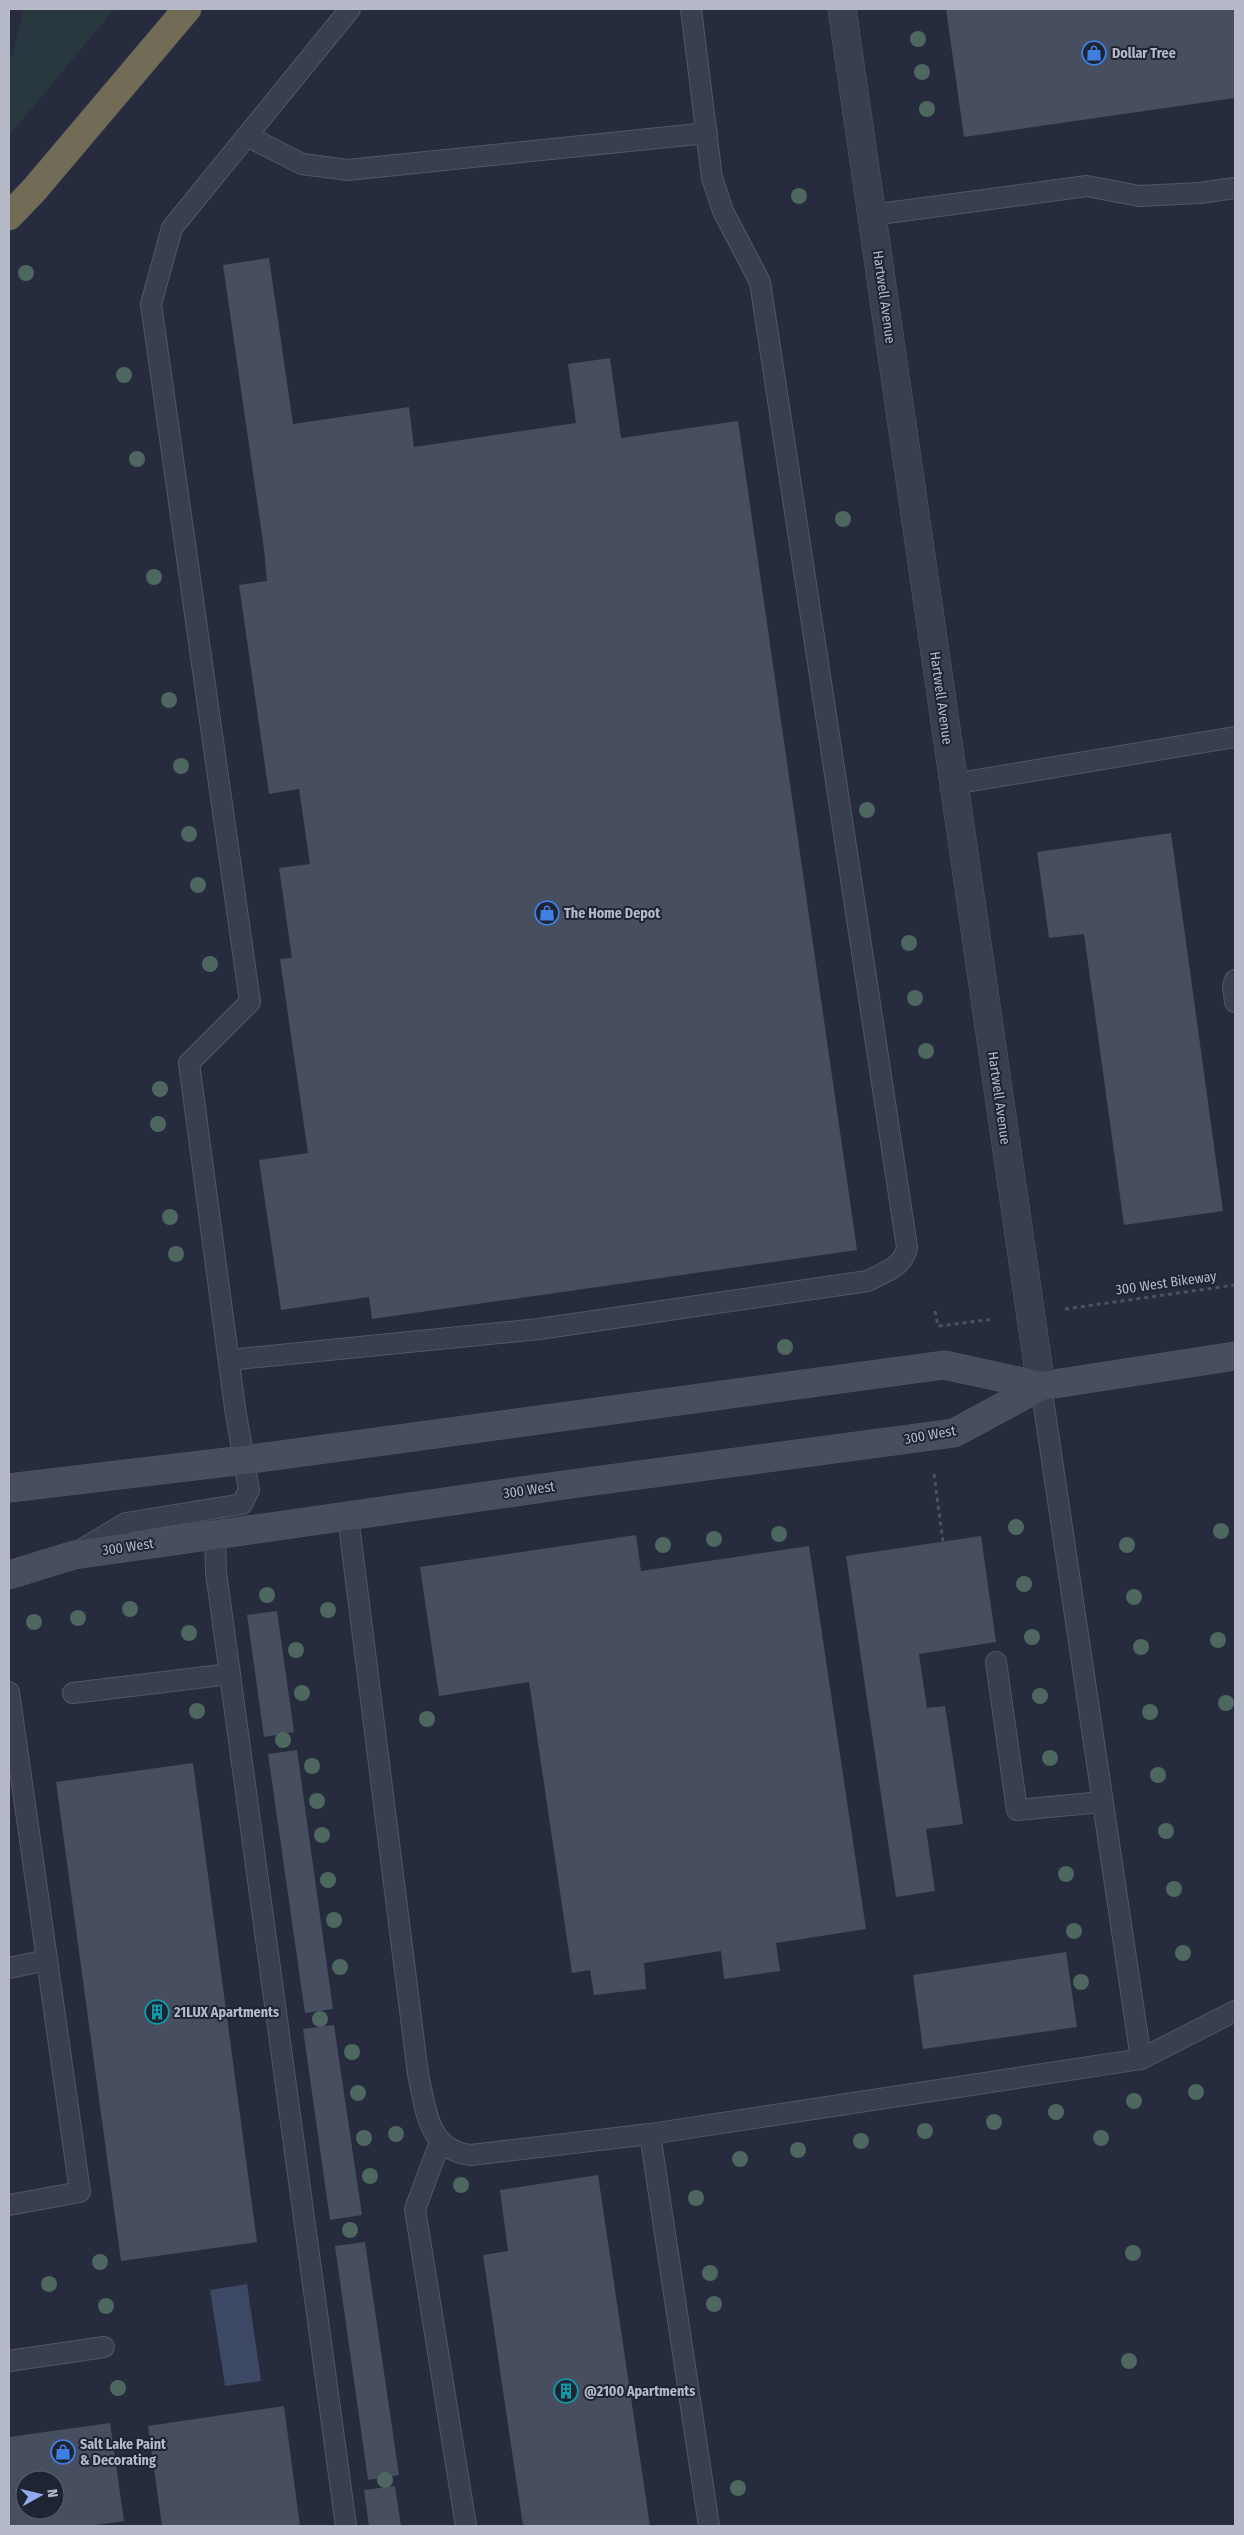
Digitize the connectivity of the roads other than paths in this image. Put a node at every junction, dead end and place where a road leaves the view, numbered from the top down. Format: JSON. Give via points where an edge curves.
{"nodes":[{"id":1,"x":187,"y":9,"type":"edge"},
{"id":2,"x":350,"y":9,"type":"edge"},
{"id":3,"x":691,"y":9,"type":"edge"},
{"id":4,"x":842,"y":9,"type":"edge"},
{"id":5,"x":706,"y":133,"type":"junction"},
{"id":6,"x":247,"y":136,"type":"junction"},
{"id":7,"x":1235,"y":188,"type":"edge"},
{"id":8,"x":872,"y":215,"type":"junction"},
{"id":9,"x":9,"y":216,"type":"edge"},
{"id":10,"x":1235,"y":737,"type":"edge"},
{"id":11,"x":953,"y":784,"type":"junction"},
{"id":12,"x":1235,"y":980,"type":"edge"},
{"id":13,"x":1235,"y":1002,"type":"edge"},
{"id":14,"x":1235,"y":1356,"type":"edge"},
{"id":15,"x":229,"y":1360,"type":"junction"},
{"id":16,"x":1041,"y":1386,"type":"junction"},
{"id":17,"x":244,"y":1460,"type":"junction"},
{"id":18,"x":9,"y":1488,"type":"edge"},
{"id":19,"x":348,"y":1517,"type":"junction"},
{"id":20,"x":215,"y":1535,"type":"junction"},
{"id":21,"x":74,"y":1554,"type":"junction"},
{"id":22,"x":9,"y":1575,"type":"edge"},
{"id":23,"x":996,"y":1662,"type":"dead end"},
{"id":24,"x":230,"y":1674,"type":"junction"},
{"id":25,"x":9,"y":1692,"type":"edge"},
{"id":26,"x":73,"y":1694,"type":"dead end"},
{"id":27,"x":1102,"y":1802,"type":"junction"},
{"id":28,"x":47,"y":1960,"type":"junction"},
{"id":29,"x":9,"y":1968,"type":"edge"},
{"id":30,"x":1235,"y":2012,"type":"edge"},
{"id":31,"x":1141,"y":2059,"type":"junction"},
{"id":32,"x":650,"y":2134,"type":"junction"},
{"id":33,"x":440,"y":2142,"type":"junction"},
{"id":34,"x":9,"y":2205,"type":"edge"},
{"id":35,"x":104,"y":2347,"type":"dead end"},
{"id":36,"x":9,"y":2361,"type":"edge"},
{"id":37,"x":346,"y":2526,"type":"edge"},
{"id":38,"x":466,"y":2526,"type":"edge"},
{"id":39,"x":709,"y":2526,"type":"edge"}],
"edges":[{"from":1,"to":9,"type":"highway"},
{"from":2,"to":6,"type":"lane"},
{"from":3,"to":5,"type":"lane"},
{"from":4,"to":8,"type":"street","name":"Hartwell Avenue"},
{"from":5,"to":6,"type":"lane","via":[[348,170],[302,164]]},
{"from":5,"to":15,"type":"lane","via":[[712,178],[722,212],[760,282],[906,1257],[868,1281],[539,1329]]},
{"from":6,"to":15,"type":"lane","via":[[172,228],[151,304],[250,1002],[189,1063]]},
{"from":7,"to":8,"type":"lane","via":[[1139,196],[1087,186]]},
{"from":8,"to":11,"type":"street","name":"Hartwell Avenue"},
{"from":10,"to":11,"type":"lane"},
{"from":11,"to":16,"type":"street","name":"Hartwell Avenue"},
{"from":12,"to":13,"type":"lane"},
{"from":14,"to":16,"type":"main road","name":"300 West"},
{"from":15,"to":17,"type":"lane"},
{"from":16,"to":17,"type":"main road","name":"300 West","via":[[944,1365]]},
{"from":16,"to":19,"type":"main road","name":"300 West","via":[[954,1433],[581,1482]]},
{"from":16,"to":27,"type":"lane"},
{"from":17,"to":18,"type":"main road","name":"300 West"},
{"from":17,"to":21,"type":"lane","via":[[249,1490],[242,1504],[126,1523]]},
{"from":19,"to":20,"type":"main road","name":"300 West"},
{"from":19,"to":33,"type":"lane","via":[[418,2074],[432,2130]]},
{"from":20,"to":21,"type":"main road","name":"300 West"},
{"from":20,"to":24,"type":"lane","via":[[216,1572]]},
{"from":21,"to":22,"type":"main road","name":"300 West"},
{"from":23,"to":27,"type":"lane","via":[[1017,1810]]},
{"from":24,"to":26,"type":"lane"},
{"from":24,"to":37,"type":"lane"},
{"from":25,"to":28,"type":"lane"},
{"from":27,"to":31,"type":"lane"},
{"from":28,"to":29,"type":"lane"},
{"from":28,"to":34,"type":"lane","via":[[80,2192]]},
{"from":30,"to":31,"type":"lane"},
{"from":31,"to":32,"type":"lane"},
{"from":32,"to":33,"type":"lane","via":[[483,2154],[449,2150]]},
{"from":32,"to":39,"type":"lane"},
{"from":33,"to":38,"type":"lane","via":[[415,2209]]},
{"from":35,"to":36,"type":"lane"}]}
